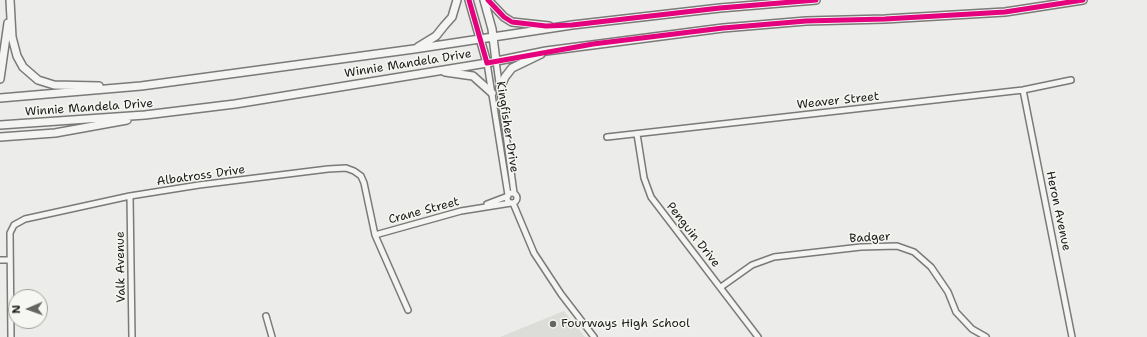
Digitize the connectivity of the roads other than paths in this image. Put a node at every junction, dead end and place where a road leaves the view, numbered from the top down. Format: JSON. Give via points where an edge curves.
{"nodes":[{"id":1,"x":10,"y":0,"type":"edge"},
{"id":2,"x":457,"y":0,"type":"edge"},
{"id":3,"x":469,"y":0,"type":"edge"},
{"id":4,"x":484,"y":0,"type":"edge"},
{"id":5,"x":488,"y":0,"type":"edge"},
{"id":6,"x":816,"y":0,"type":"edge"},
{"id":7,"x":1083,"y":0,"type":"edge"},
{"id":8,"x":10,"y":11,"type":"junction"},
{"id":9,"x":572,"y":26,"type":"junction"},
{"id":10,"x":493,"y":38,"type":"junction"},
{"id":11,"x":481,"y":40,"type":"junction"},
{"id":12,"x":414,"y":49,"type":"junction"},
{"id":13,"x":546,"y":51,"type":"junction"},
{"id":14,"x":496,"y":61,"type":"junction"},
{"id":15,"x":487,"y":62,"type":"junction"},
{"id":16,"x":431,"y":72,"type":"junction"},
{"id":17,"x":0,"y":79,"type":"edge"},
{"id":18,"x":1071,"y":80,"type":"dead end"},
{"id":19,"x":141,"y":86,"type":"junction"},
{"id":20,"x":500,"y":88,"type":"junction"},
{"id":21,"x":1023,"y":90,"type":"junction"},
{"id":22,"x":492,"y":93,"type":"junction"},
{"id":23,"x":0,"y":98,"type":"edge"},
{"id":24,"x":503,"y":108,"type":"junction"},
{"id":25,"x":494,"y":110,"type":"junction"},
{"id":26,"x":145,"y":115,"type":"junction"},
{"id":27,"x":0,"y":125,"type":"edge"},
{"id":28,"x":506,"y":133,"type":"junction"},
{"id":29,"x":499,"y":134,"type":"junction"},
{"id":30,"x":637,"y":134,"type":"junction"},
{"id":31,"x":0,"y":137,"type":"edge"},
{"id":32,"x":607,"y":137,"type":"dead end"},
{"id":33,"x":514,"y":193,"type":"junction"},
{"id":34,"x":130,"y":196,"type":"junction"},
{"id":35,"x":508,"y":196,"type":"junction"},
{"id":36,"x":512,"y":203,"type":"junction"},
{"id":37,"x":479,"y":207,"type":"junction"},
{"id":38,"x":375,"y":234,"type":"junction"},
{"id":39,"x":0,"y":260,"type":"edge"},
{"id":40,"x":9,"y":260,"type":"junction"},
{"id":41,"x":721,"y":287,"type":"junction"},
{"id":42,"x":408,"y":310,"type":"dead end"},
{"id":43,"x":266,"y":316,"type":"dead end"},
{"id":44,"x":11,"y":337,"type":"edge"},
{"id":45,"x":132,"y":337,"type":"edge"},
{"id":46,"x":272,"y":337,"type":"edge"},
{"id":47,"x":594,"y":337,"type":"edge"},
{"id":48,"x":758,"y":337,"type":"edge"},
{"id":49,"x":986,"y":337,"type":"edge"},
{"id":50,"x":1072,"y":337,"type":"edge"}],
"edges":[{"from":1,"to":8,"type":"main road"},
{"from":2,"to":12,"type":"main road","via":[[452,17],[436,36]]},
{"from":3,"to":11,"type":"main road"},
{"from":4,"to":10,"type":"main road"},
{"from":5,"to":9,"type":"main road","via":[[500,14],[512,22]]},
{"from":6,"to":9,"type":"main road","name":"Winnie Mandela Drive","via":[[720,8]]},
{"from":7,"to":13,"type":"main road","name":"Winnie Mandela Drive","via":[[1005,12],[806,21],[723,28]]},
{"from":8,"to":17,"type":"main road"},
{"from":8,"to":19,"type":"main road","via":[[17,56],[22,67],[38,80],[61,86]]},
{"from":9,"to":10,"type":"main road","name":"Winnie Mandela Drive"},
{"from":10,"to":11,"type":"main road","name":"Winnie Mandela Drive"},
{"from":10,"to":14,"type":"main road"},
{"from":11,"to":12,"type":"main road","name":"Winnie Mandela Drive"},
{"from":11,"to":15,"type":"main road"},
{"from":12,"to":19,"type":"main road","name":"Winnie Mandela Drive"},
{"from":13,"to":14,"type":"main road","name":"Winnie Mandela Drive"},
{"from":13,"to":20,"type":"main road","via":[[512,68]]},
{"from":14,"to":15,"type":"main road","name":"Winnie Mandela Drive"},
{"from":14,"to":20,"type":"street","name":"Kingfisher Drive"},
{"from":15,"to":16,"type":"main road","name":"Winnie Mandela Drive"},
{"from":15,"to":22,"type":"street","name":"Kingfisher Drive"},
{"from":16,"to":22,"type":"main road","via":[[473,76]]},
{"from":16,"to":26,"type":"main road","name":"Winnie Mandela Drive","via":[[235,104]]},
{"from":18,"to":21,"type":"street","name":"Weaver Street"},
{"from":19,"to":23,"type":"main road","name":"Winnie Mandela Drive"},
{"from":20,"to":24,"type":"street","name":"Kingfisher Drive"},
{"from":21,"to":30,"type":"street","name":"Weaver Street"},
{"from":21,"to":50,"type":"street","name":"Heron Avenue"},
{"from":22,"to":25,"type":"street","name":"Kingfisher Drive"},
{"from":24,"to":25,"type":"street"},
{"from":24,"to":28,"type":"street","name":"Kingfisher Drive"},
{"from":25,"to":29,"type":"street","name":"Kingfisher Drive"},
{"from":26,"to":27,"type":"main road","name":"Winnie Mandela Drive"},
{"from":26,"to":31,"type":"main road","via":[[55,133]]},
{"from":28,"to":29,"type":"street"},
{"from":28,"to":33,"type":"street","name":"Kingfisher Drive"},
{"from":29,"to":35,"type":"street","name":"Kingfisher Drive"},
{"from":30,"to":32,"type":"street","name":"Weaver Street"},
{"from":30,"to":41,"type":"street","name":"Penguin Drive","via":[[644,178],[651,197]]},
{"from":33,"to":35,"type":"street","name":"Crane Street"},
{"from":33,"to":36,"type":"street","name":"Kingfisher Drive","via":[[517,199]]},
{"from":34,"to":38,"type":"street","name":"Albatross Drive","via":[[207,184],[346,168],[361,176]]},
{"from":34,"to":40,"type":"street","name":"Albatross Drive","via":[[25,219],[14,225],[10,233]]},
{"from":34,"to":45,"type":"street","name":"Valk Avenue"},
{"from":35,"to":36,"type":"street","name":"Kingfisher Drive"},
{"from":35,"to":37,"type":"street","name":"Crane Street"},
{"from":36,"to":37,"type":"street","name":"Crane Street"},
{"from":36,"to":47,"type":"street","via":[[534,253]]},
{"from":37,"to":38,"type":"street","name":"Crane Street"},
{"from":38,"to":42,"type":"street","name":"Albatross Drive"},
{"from":39,"to":40,"type":"street"},
{"from":40,"to":44,"type":"street","name":"Albatross Drive"},
{"from":41,"to":48,"type":"street","name":"Penguin Drive"},
{"from":41,"to":49,"type":"street","name":"Badger","via":[[752,265],[774,257],[897,246],[914,252],[931,267],[948,292],[956,312],[972,329]]},
{"from":43,"to":46,"type":"street"}]}
